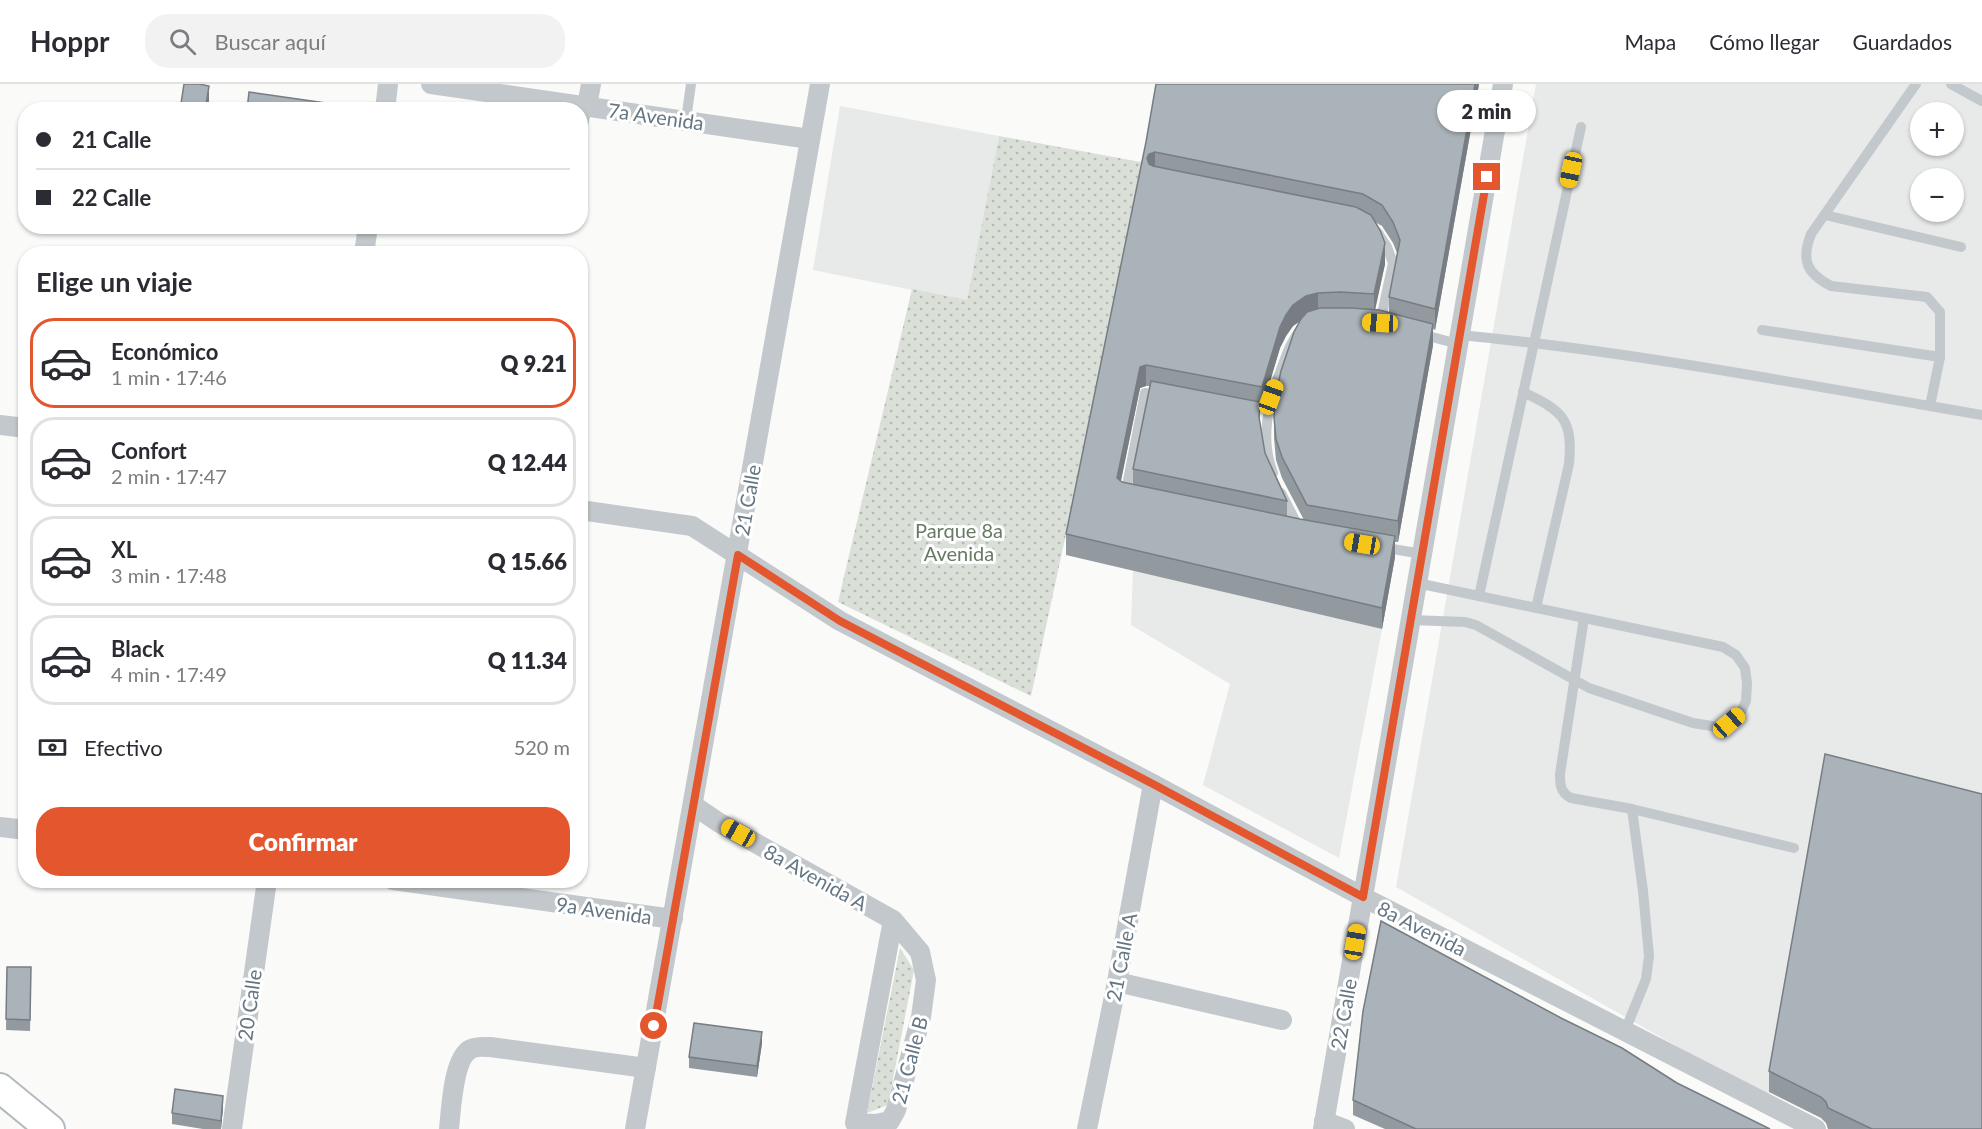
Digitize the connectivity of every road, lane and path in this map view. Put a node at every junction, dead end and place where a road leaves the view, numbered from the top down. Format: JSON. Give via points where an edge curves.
{"nodes":[{"id":1,"x":388,"y":84,"type":"edge"},
{"id":2,"x":431,"y":84,"type":"edge"},
{"id":3,"x":591,"y":84,"type":"edge"},
{"id":4,"x":691,"y":84,"type":"edge"},
{"id":5,"x":820,"y":84,"type":"edge"},
{"id":6,"x":1503,"y":84,"type":"edge"},
{"id":7,"x":1916,"y":84,"type":"edge"},
{"id":8,"x":1951,"y":84,"type":"edge"},
{"id":9,"x":1982,"y":101,"type":"edge"},
{"id":10,"x":386,"y":102,"type":"edge"},
{"id":11,"x":559,"y":102,"type":"edge"},
{"id":12,"x":588,"y":102,"type":"edge"},
{"id":13,"x":588,"y":106,"type":"edge"},
{"id":14,"x":686,"y":120,"type":"junction"},
{"id":15,"x":1581,"y":127,"type":"dead end"},
{"id":16,"x":810,"y":139,"type":"junction"},
{"id":17,"x":1825,"y":215,"type":"junction"},
{"id":18,"x":1367,"y":225,"type":"edge"},
{"id":19,"x":1961,"y":247,"type":"dead end"},
{"id":20,"x":1312,"y":324,"type":"edge"},
{"id":21,"x":1380,"y":324,"type":"edge"},
{"id":22,"x":1762,"y":330,"type":"dead end"},
{"id":23,"x":1412,"y":331,"type":"edge"},
{"id":24,"x":1459,"y":339,"type":"junction"},
{"id":25,"x":1534,"y":342,"type":"junction"},
{"id":26,"x":1940,"y":357,"type":"junction"},
{"id":27,"x":1523,"y":392,"type":"junction"},
{"id":28,"x":1167,"y":397,"type":"edge"},
{"id":29,"x":1930,"y":406,"type":"junction"},
{"id":30,"x":1982,"y":415,"type":"edge"},
{"id":31,"x":0,"y":424,"type":"edge"},
{"id":32,"x":18,"y":427,"type":"edge"},
{"id":33,"x":1135,"y":498,"type":"edge"},
{"id":34,"x":588,"y":511,"type":"edge"},
{"id":35,"x":1302,"y":533,"type":"edge"},
{"id":36,"x":1368,"y":545,"type":"edge"},
{"id":37,"x":1422,"y":554,"type":"junction"},
{"id":38,"x":738,"y":555,"type":"junction"},
{"id":39,"x":1417,"y":583,"type":"junction"},
{"id":40,"x":1479,"y":596,"type":"junction"},
{"id":41,"x":1536,"y":608,"type":"junction"},
{"id":42,"x":1584,"y":618,"type":"junction"},
{"id":43,"x":1411,"y":620,"type":"junction"},
{"id":44,"x":1574,"y":680,"type":"junction"},
{"id":45,"x":1153,"y":784,"type":"junction"},
{"id":46,"x":693,"y":806,"type":"junction"},
{"id":47,"x":1632,"y":809,"type":"junction"},
{"id":48,"x":0,"y":827,"type":"edge"},
{"id":49,"x":18,"y":830,"type":"edge"},
{"id":50,"x":1794,"y":848,"type":"dead end"},
{"id":51,"x":266,"y":888,"type":"edge"},
{"id":52,"x":450,"y":888,"type":"edge"},
{"id":53,"x":1363,"y":897,"type":"junction"},
{"id":54,"x":673,"y":919,"type":"junction"},
{"id":55,"x":893,"y":920,"type":"junction"},
{"id":56,"x":922,"y":964,"type":"joint"},
{"id":57,"x":1117,"y":982,"type":"junction"},
{"id":58,"x":1282,"y":1020,"type":"dead end"},
{"id":59,"x":1625,"y":1031,"type":"junction"},
{"id":60,"x":646,"y":1068,"type":"junction"},
{"id":61,"x":0,"y":1088,"type":"edge"},
{"id":62,"x":1324,"y":1125,"type":"edge"},
{"id":63,"x":50,"y":1129,"type":"edge"},
{"id":64,"x":232,"y":1129,"type":"edge"},
{"id":65,"x":449,"y":1129,"type":"edge"},
{"id":66,"x":635,"y":1129,"type":"edge"},
{"id":67,"x":1087,"y":1129,"type":"edge"},
{"id":68,"x":1345,"y":1129,"type":"edge"},
{"id":69,"x":1816,"y":1129,"type":"edge"}],
"edges":[{"from":1,"to":10,"type":"street"},
{"from":2,"to":11,"type":"street","name":"7a Avenida"},
{"from":3,"to":12,"type":"street"},
{"from":4,"to":14,"type":"lane"},
{"from":5,"to":16,"type":"street","name":"21 Calle"},
{"from":6,"to":24,"type":"street","name":"22 Calle"},
{"from":7,"to":17,"type":"lane"},
{"from":8,"to":9,"type":"lane"},
{"from":13,"to":14,"type":"street","name":"7a Avenida"},
{"from":14,"to":16,"type":"street","name":"7a Avenida"},
{"from":15,"to":25,"type":"lane"},
{"from":16,"to":38,"type":"street","name":"21 Calle"},
{"from":17,"to":19,"type":"lane"},
{"from":17,"to":26,"type":"lane","via":[[1805,250],[1809,269],[1817,279],[1831,286],[1927,297],[1940,312]]},
{"from":18,"to":21,"type":"lane","via":[[1376,230],[1393,263]]},
{"from":20,"to":35,"type":"lane","via":[[1304,326],[1292,339],[1263,416],[1269,463]]},
{"from":22,"to":26,"type":"lane"},
{"from":23,"to":24,"type":"lane"},
{"from":24,"to":25,"type":"lane"},
{"from":24,"to":37,"type":"street","name":"22 Calle"},
{"from":25,"to":27,"type":"lane"},
{"from":25,"to":29,"type":"lane"},
{"from":26,"to":29,"type":"lane"},
{"from":27,"to":40,"type":"lane"},
{"from":27,"to":41,"type":"lane","via":[[1562,418],[1571,441]]},
{"from":28,"to":33,"type":"lane","via":[[1145,393],[1124,496]]},
{"from":29,"to":30,"type":"lane"},
{"from":31,"to":32,"type":"street"},
{"from":34,"to":38,"type":"street","name":"8a Avenida","via":[[692,526]]},
{"from":36,"to":37,"type":"lane"},
{"from":37,"to":39,"type":"street","name":"22 Calle"},
{"from":38,"to":45,"type":"street","name":"8a Avenida","via":[[840,621]]},
{"from":38,"to":46,"type":"street","name":"21 Calle"},
{"from":39,"to":40,"type":"lane"},
{"from":39,"to":43,"type":"street","name":"22 Calle"},
{"from":40,"to":41,"type":"lane"},
{"from":41,"to":42,"type":"lane"},
{"from":42,"to":44,"type":"lane"},
{"from":42,"to":44,"type":"lane","via":[[1723,647],[1736,655],[1745,668],[1746,701],[1740,714],[1718,727],[1693,723]]},
{"from":43,"to":44,"type":"lane","via":[[1476,625]]},
{"from":43,"to":53,"type":"street","name":"22 Calle"},
{"from":44,"to":47,"type":"lane","via":[[1561,790],[1571,798]]},
{"from":45,"to":53,"type":"street","name":"8a Avenida"},
{"from":45,"to":57,"type":"street","name":"21 Calle A"},
{"from":46,"to":54,"type":"street","name":"21 Calle"},
{"from":46,"to":55,"type":"street","name":"8a Avenida A"},
{"from":47,"to":50,"type":"lane"},
{"from":47,"to":59,"type":"lane","via":[[1648,956],[1646,979]]},
{"from":48,"to":49,"type":"street"},
{"from":51,"to":64,"type":"street","name":"20 Calle"},
{"from":52,"to":54,"type":"street","name":"9a Avenida"},
{"from":53,"to":59,"type":"street","name":"8a Avenida"},
{"from":53,"to":62,"type":"street","name":"22 Calle"},
{"from":54,"to":60,"type":"street","name":"21 Calle"},
{"from":55,"to":56,"type":"street","name":"8a Avenida A","via":[[920,952]]},
{"from":55,"to":56,"type":"street","name":"21 Calle B","via":[[855,1123],[890,1121],[896,1110],[921,1017],[926,980]]},
{"from":57,"to":58,"type":"street"},
{"from":57,"to":67,"type":"street","name":"21 Calle A"},
{"from":59,"to":69,"type":"street","name":"8a Avenida"},
{"from":60,"to":65,"type":"street","via":[[490,1047],[471,1049],[460,1059]]},
{"from":60,"to":66,"type":"street","name":"21 Calle"},
{"from":61,"to":63,"type":"main road"},
{"from":62,"to":68,"type":"street"}]}
